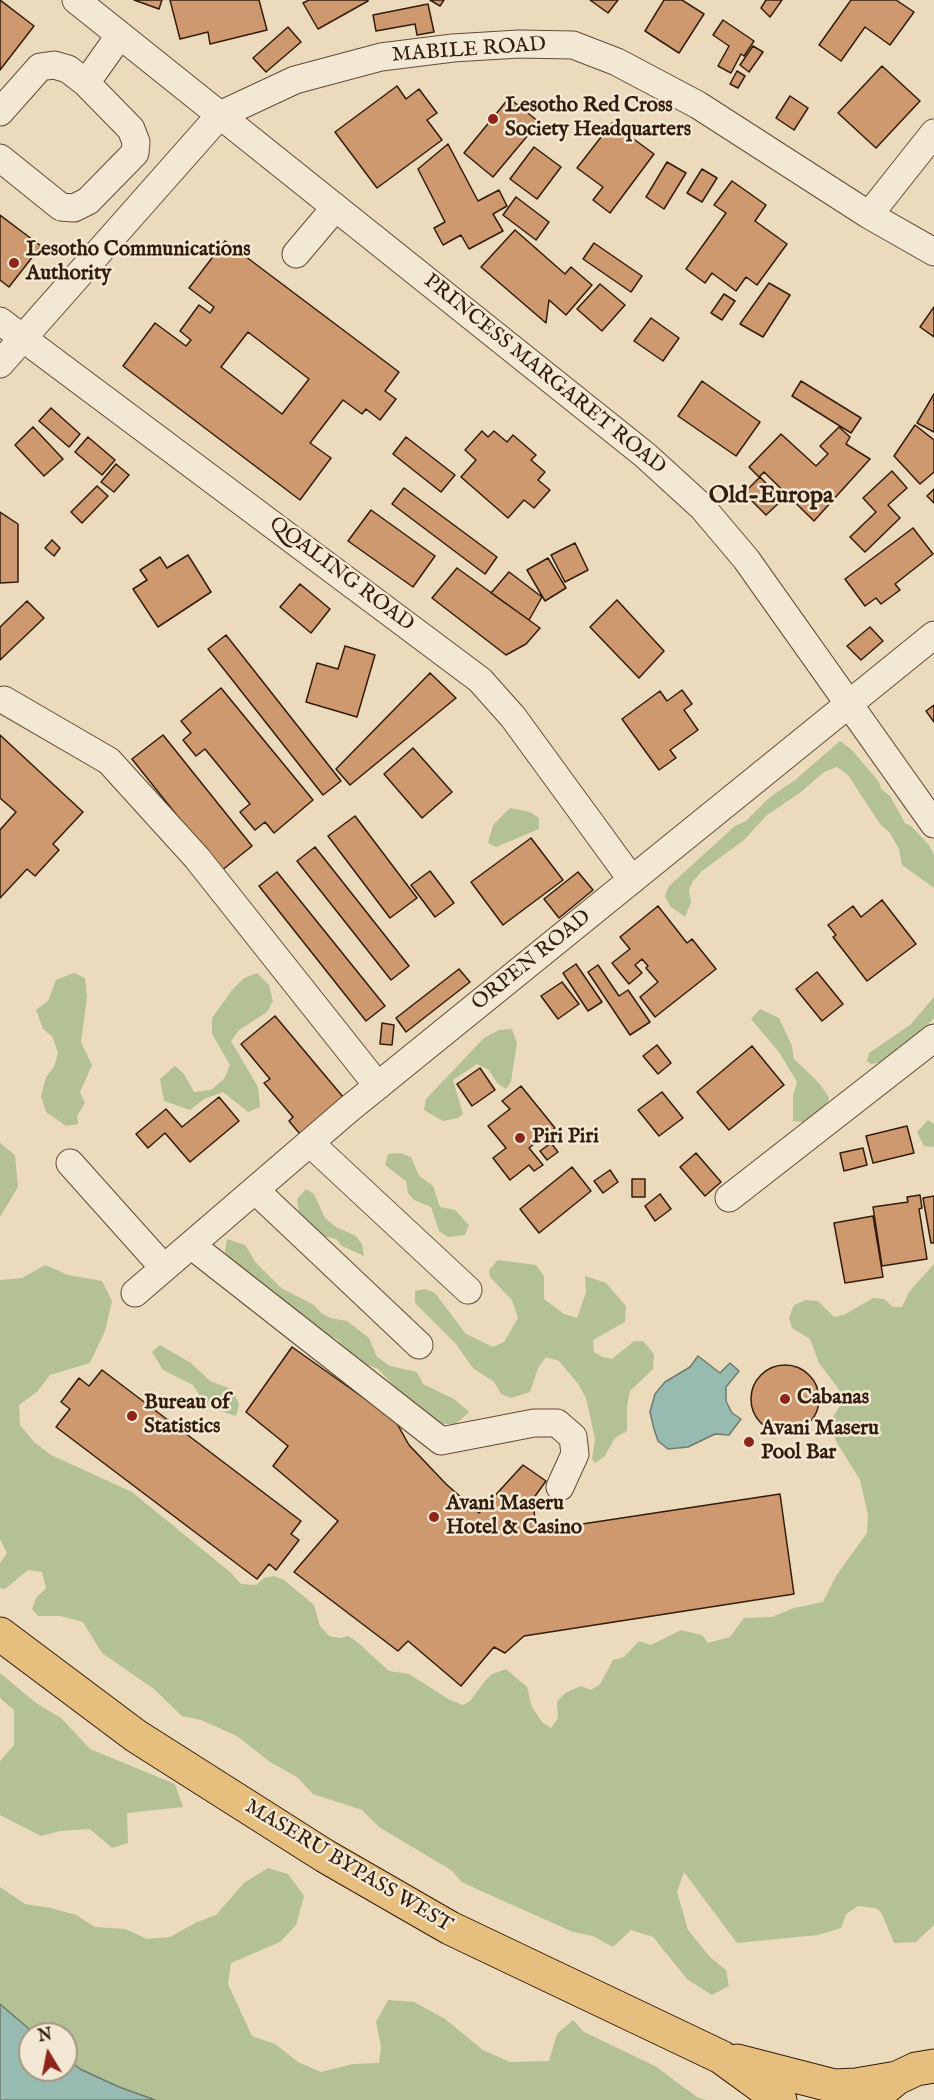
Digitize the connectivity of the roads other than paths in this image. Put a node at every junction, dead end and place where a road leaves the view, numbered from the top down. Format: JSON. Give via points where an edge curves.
{"nodes":[{"id":1,"x":76,"y":0,"type":"edge"},
{"id":2,"x":120,"y":35,"type":"junction"},
{"id":3,"x":86,"y":83,"type":"junction"},
{"id":4,"x":0,"y":112,"type":"edge"},
{"id":5,"x":220,"y":115,"type":"junction"},
{"id":6,"x":934,"y":133,"type":"edge"},
{"id":7,"x":0,"y":158,"type":"edge"},
{"id":8,"x":335,"y":208,"type":"junction"},
{"id":9,"x":869,"y":215,"type":"junction"},
{"id":10,"x":934,"y":252,"type":"edge"},
{"id":11,"x":296,"y":255,"type":"dead end"},
{"id":12,"x":0,"y":321,"type":"edge"},
{"id":13,"x":22,"y":338,"type":"junction"},
{"id":14,"x":0,"y":364,"type":"edge"},
{"id":15,"x":934,"y":635,"type":"edge"},
{"id":16,"x":4,"y":700,"type":"dead end"},
{"id":17,"x":850,"y":705,"type":"junction"},
{"id":18,"x":934,"y":824,"type":"edge"},
{"id":19,"x":632,"y":880,"type":"junction"},
{"id":20,"x":934,"y":1038,"type":"edge"},
{"id":21,"x":378,"y":1086,"type":"junction"},
{"id":22,"x":310,"y":1143,"type":"junction"},
{"id":23,"x":70,"y":1163,"type":"dead end"},
{"id":24,"x":255,"y":1190,"type":"junction"},
{"id":25,"x":729,"y":1198,"type":"dead end"},
{"id":26,"x":191,"y":1245,"type":"junction"},
{"id":27,"x":164,"y":1268,"type":"junction"},
{"id":28,"x":468,"y":1290,"type":"dead end"},
{"id":29,"x":135,"y":1293,"type":"dead end"},
{"id":30,"x":419,"y":1345,"type":"dead end"},
{"id":31,"x":560,"y":1487,"type":"dead end"},
{"id":32,"x":0,"y":1634,"type":"edge"},
{"id":33,"x":721,"y":2057,"type":"junction"},
{"id":34,"x":911,"y":2073,"type":"edge"},
{"id":35,"x":780,"y":2100,"type":"edge"}],
"edges":[{"from":1,"to":2,"type":"street","name":"PRINCESS MARGARET ROAD"},
{"from":2,"to":3,"type":"street"},
{"from":2,"to":5,"type":"street","name":"PRINCESS MARGARET ROAD"},
{"from":3,"to":4,"type":"street","via":[[68,69],[40,67]]},
{"from":3,"to":7,"type":"street","via":[[131,129],[136,142],[135,153],[88,201],[74,208],[61,207]]},
{"from":5,"to":8,"type":"street","name":"PRINCESS MARGARET ROAD"},
{"from":5,"to":9,"type":"street","name":"MABILE ROAD","via":[[295,80],[381,57],[453,48],[573,45],[617,62],[698,105]]},
{"from":5,"to":13,"type":"street","name":"MABILE ROAD"},
{"from":6,"to":9,"type":"street"},
{"from":8,"to":11,"type":"street"},
{"from":8,"to":17,"type":"street","name":"PRINCESS MARGARET ROAD","via":[[645,455],[702,507],[746,559]]},
{"from":9,"to":10,"type":"street","name":"MABILE ROAD"},
{"from":12,"to":13,"type":"street","name":"QOALING ROAD"},
{"from":13,"to":14,"type":"street","name":"MABILE ROAD"},
{"from":13,"to":19,"type":"street","name":"QOALING ROAD","via":[[480,680],[513,717]]},
{"from":15,"to":17,"type":"street","name":"ORPEN ROAD"},
{"from":16,"to":21,"type":"street","via":[[109,761],[197,858]]},
{"from":17,"to":18,"type":"street","name":"PRINCESS MARGARET ROAD"},
{"from":17,"to":19,"type":"street","name":"ORPEN ROAD"},
{"from":19,"to":21,"type":"street","name":"ORPEN ROAD"},
{"from":20,"to":25,"type":"street"},
{"from":21,"to":22,"type":"street","name":"ORPEN ROAD"},
{"from":22,"to":24,"type":"street","name":"ORPEN ROAD"},
{"from":22,"to":28,"type":"street"},
{"from":23,"to":27,"type":"street"},
{"from":24,"to":26,"type":"street","name":"ORPEN ROAD"},
{"from":24,"to":30,"type":"street"},
{"from":26,"to":27,"type":"street","name":"ORPEN ROAD"},
{"from":26,"to":31,"type":"street","via":[[441,1442],[534,1423],[557,1423],[573,1437],[575,1454]]},
{"from":27,"to":29,"type":"street","name":"ORPEN ROAD"},
{"from":32,"to":33,"type":"main road","name":"MASERU BYPASS WEST","via":[[136,1736],[325,1857],[450,1928]]},
{"from":33,"to":34,"type":"main road","via":[[834,2085],[856,2085]]},
{"from":33,"to":35,"type":"main road"}]}
